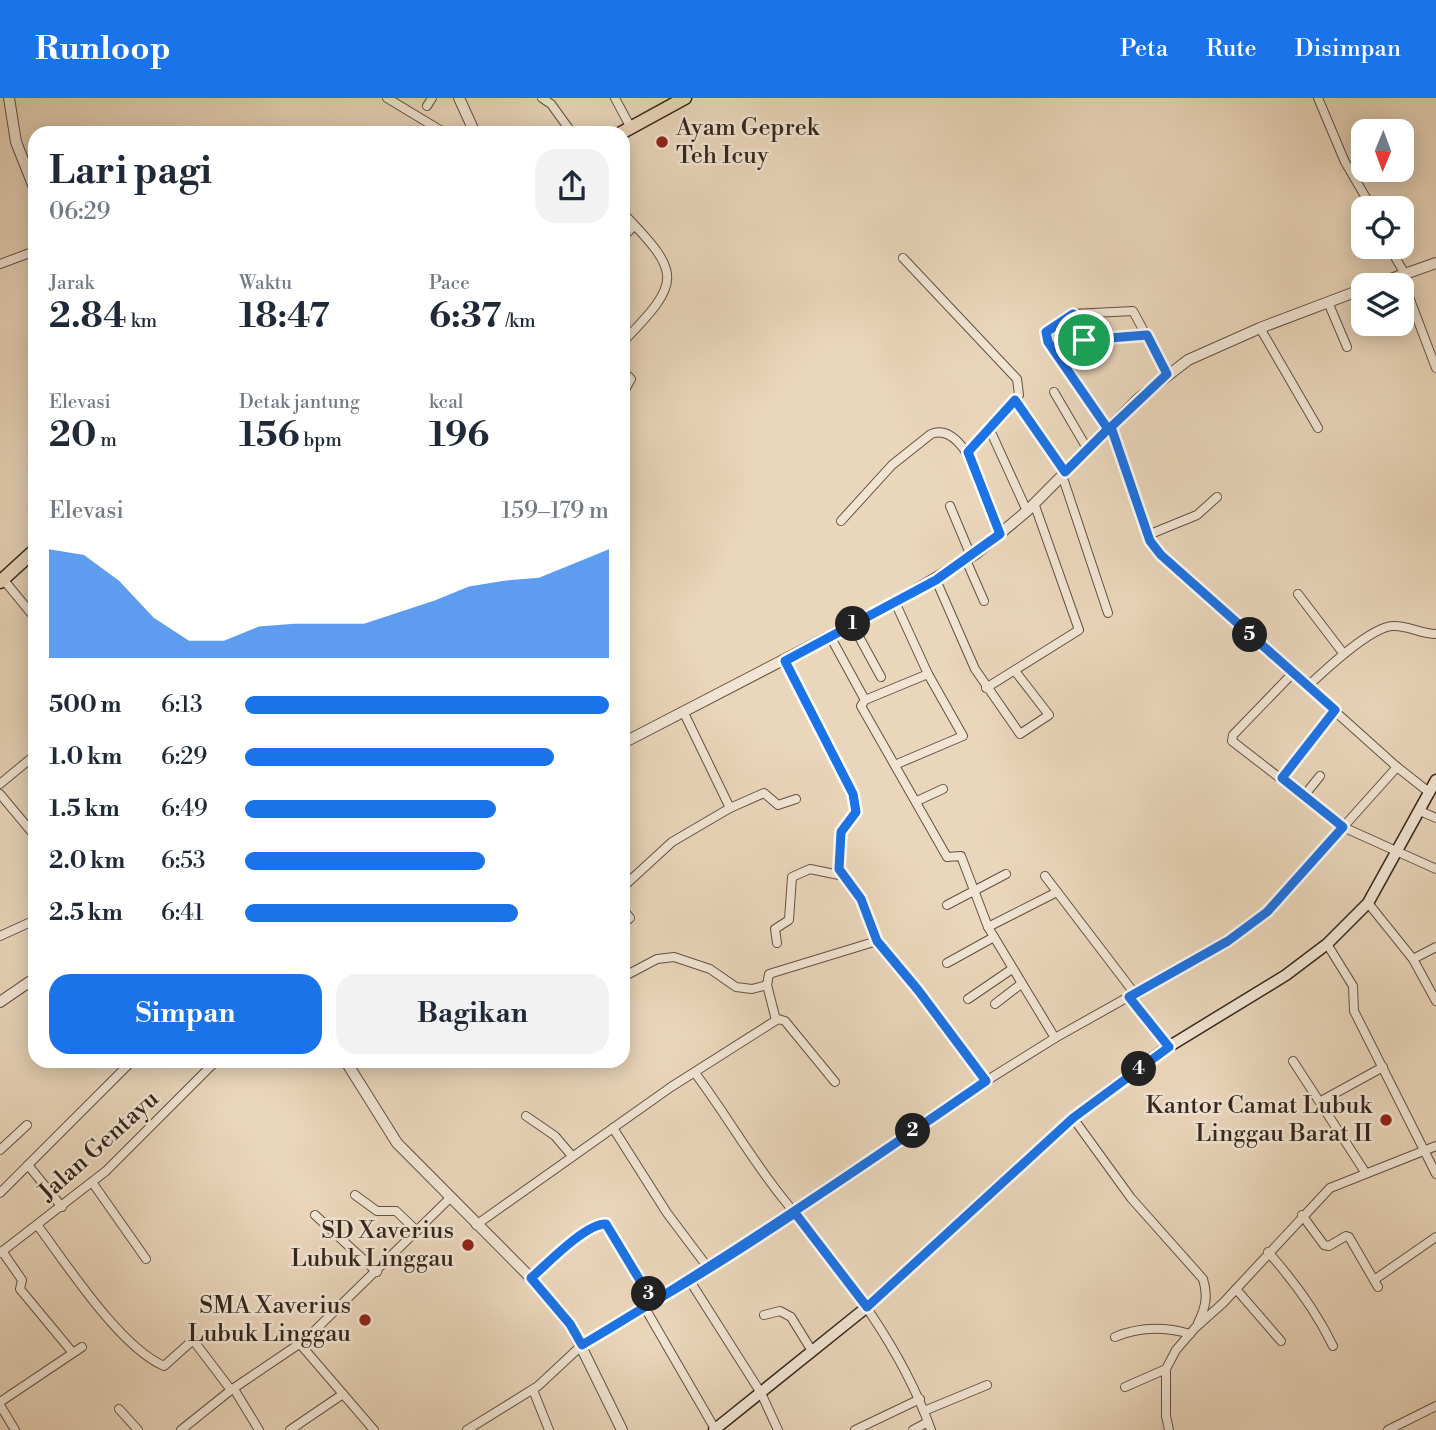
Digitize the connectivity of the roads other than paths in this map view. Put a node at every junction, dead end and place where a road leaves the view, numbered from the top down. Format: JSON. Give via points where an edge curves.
{"nodes":[{"id":1,"x":9,"y":98,"type":"edge"},
{"id":2,"x":387,"y":98,"type":"edge"},
{"id":3,"x":459,"y":98,"type":"edge"},
{"id":4,"x":542,"y":98,"type":"edge"},
{"id":5,"x":615,"y":98,"type":"edge"},
{"id":6,"x":685,"y":98,"type":"edge"},
{"id":7,"x":1318,"y":98,"type":"edge"},
{"id":8,"x":433,"y":126,"type":"edge"},
{"id":9,"x":472,"y":126,"type":"edge"},
{"id":10,"x":567,"y":126,"type":"edge"},
{"id":11,"x":625,"y":126,"type":"edge"},
{"id":12,"x":630,"y":128,"type":"edge"},
{"id":13,"x":28,"y":175,"type":"edge"},
{"id":14,"x":1365,"y":196,"type":"edge"},
{"id":15,"x":630,"y":221,"type":"edge"},
{"id":16,"x":634,"y":226,"type":"junction"},
{"id":17,"x":630,"y":230,"type":"edge"},
{"id":18,"x":28,"y":254,"type":"edge"},
{"id":19,"x":903,"y":258,"type":"dead end"},
{"id":20,"x":1436,"y":263,"type":"edge"},
{"id":21,"x":0,"y":264,"type":"edge"},
{"id":22,"x":1408,"y":273,"type":"edge"},
{"id":23,"x":1351,"y":293,"type":"edge"},
{"id":24,"x":1328,"y":302,"type":"junction"},
{"id":25,"x":1414,"y":306,"type":"edge"},
{"id":26,"x":1073,"y":314,"type":"junction"},
{"id":27,"x":1260,"y":328,"type":"junction"},
{"id":28,"x":630,"y":334,"type":"edge"},
{"id":29,"x":1147,"y":335,"type":"junction"},
{"id":30,"x":1347,"y":348,"type":"dead end"},
{"id":31,"x":1436,"y":368,"type":"edge"},
{"id":32,"x":1167,"y":374,"type":"junction"},
{"id":33,"x":1054,"y":392,"type":"dead end"},
{"id":34,"x":1015,"y":400,"type":"junction"},
{"id":35,"x":1110,"y":428,"type":"junction"},
{"id":36,"x":1318,"y":428,"type":"dead end"},
{"id":37,"x":990,"y":430,"type":"junction"},
{"id":38,"x":1088,"y":450,"type":"junction"},
{"id":39,"x":968,"y":452,"type":"junction"},
{"id":40,"x":1064,"y":473,"type":"junction"},
{"id":41,"x":1217,"y":498,"type":"dead end"},
{"id":42,"x":950,"y":506,"type":"dead end"},
{"id":43,"x":1030,"y":507,"type":"junction"},
{"id":44,"x":841,"y":521,"type":"dead end"},
{"id":45,"x":1000,"y":534,"type":"junction"},
{"id":46,"x":1148,"y":536,"type":"junction"},
{"id":47,"x":28,"y":556,"type":"edge"},
{"id":48,"x":968,"y":558,"type":"junction"},
{"id":49,"x":1,"y":580,"type":"edge"},
{"id":50,"x":936,"y":580,"type":"junction"},
{"id":51,"x":1298,"y":594,"type":"dead end"},
{"id":52,"x":984,"y":601,"type":"dead end"},
{"id":53,"x":895,"y":602,"type":"junction"},
{"id":54,"x":28,"y":610,"type":"edge"},
{"id":55,"x":1108,"y":613,"type":"dead end"},
{"id":56,"x":852,"y":624,"type":"junction"},
{"id":57,"x":1436,"y":634,"type":"edge"},
{"id":58,"x":830,"y":636,"type":"junction"},
{"id":59,"x":1343,"y":653,"type":"junction"},
{"id":60,"x":785,"y":661,"type":"junction"},
{"id":61,"x":1015,"y":671,"type":"junction"},
{"id":62,"x":929,"y":674,"type":"junction"},
{"id":63,"x":1292,"y":674,"type":"junction"},
{"id":64,"x":881,"y":677,"type":"dead end"},
{"id":65,"x":1307,"y":687,"type":"junction"},
{"id":66,"x":986,"y":688,"type":"junction"},
{"id":67,"x":865,"y":700,"type":"junction"},
{"id":68,"x":1335,"y":710,"type":"junction"},
{"id":69,"x":683,"y":711,"type":"junction"},
{"id":70,"x":630,"y":739,"type":"edge"},
{"id":71,"x":28,"y":761,"type":"edge"},
{"id":72,"x":897,"y":764,"type":"junction"},
{"id":73,"x":1397,"y":767,"type":"junction"},
{"id":74,"x":1320,"y":775,"type":"dead end"},
{"id":75,"x":1282,"y":778,"type":"junction"},
{"id":76,"x":1436,"y":780,"type":"edge"},
{"id":77,"x":0,"y":784,"type":"edge"},
{"id":78,"x":943,"y":789,"type":"dead end"},
{"id":79,"x":1430,"y":793,"type":"junction"},
{"id":80,"x":0,"y":794,"type":"edge"},
{"id":81,"x":1303,"y":797,"type":"junction"},
{"id":82,"x":796,"y":799,"type":"dead end"},
{"id":83,"x":917,"y":801,"type":"junction"},
{"id":84,"x":730,"y":808,"type":"junction"},
{"id":85,"x":1420,"y":811,"type":"junction"},
{"id":86,"x":1436,"y":818,"type":"edge"},
{"id":87,"x":1343,"y":827,"type":"junction"},
{"id":88,"x":28,"y":828,"type":"edge"},
{"id":89,"x":1398,"y":853,"type":"junction"},
{"id":90,"x":1436,"y":869,"type":"edge"},
{"id":91,"x":1006,"y":874,"type":"dead end"},
{"id":92,"x":844,"y":876,"type":"junction"},
{"id":93,"x":1045,"y":876,"type":"dead end"},
{"id":94,"x":630,"y":881,"type":"edge"},
{"id":95,"x":975,"y":892,"type":"junction"},
{"id":96,"x":1057,"y":892,"type":"junction"},
{"id":97,"x":1368,"y":903,"type":"junction"},
{"id":98,"x":947,"y":905,"type":"dead end"},
{"id":99,"x":28,"y":923,"type":"edge"},
{"id":100,"x":988,"y":927,"type":"junction"},
{"id":101,"x":0,"y":936,"type":"edge"},
{"id":102,"x":994,"y":937,"type":"junction"},
{"id":103,"x":877,"y":941,"type":"junction"},
{"id":104,"x":777,"y":943,"type":"dead end"},
{"id":105,"x":1327,"y":944,"type":"junction"},
{"id":106,"x":1436,"y":947,"type":"edge"},
{"id":107,"x":1413,"y":959,"type":"junction"},
{"id":108,"x":947,"y":963,"type":"dead end"},
{"id":109,"x":1012,"y":969,"type":"junction"},
{"id":110,"x":630,"y":973,"type":"edge"},
{"id":111,"x":28,"y":983,"type":"edge"},
{"id":112,"x":1021,"y":984,"type":"junction"},
{"id":113,"x":767,"y":985,"type":"junction"},
{"id":114,"x":1132,"y":995,"type":"junction"},
{"id":115,"x":968,"y":999,"type":"dead end"},
{"id":116,"x":1436,"y":1001,"type":"edge"},
{"id":117,"x":0,"y":1002,"type":"edge"},
{"id":118,"x":995,"y":1004,"type":"dead end"},
{"id":119,"x":776,"y":1020,"type":"junction"},
{"id":120,"x":1055,"y":1038,"type":"junction"},
{"id":121,"x":1169,"y":1047,"type":"junction"},
{"id":122,"x":1293,"y":1061,"type":"dead end"},
{"id":123,"x":1383,"y":1067,"type":"junction"},
{"id":124,"x":125,"y":1068,"type":"edge"},
{"id":125,"x":209,"y":1068,"type":"edge"},
{"id":126,"x":350,"y":1068,"type":"edge"},
{"id":127,"x":695,"y":1073,"type":"junction"},
{"id":128,"x":986,"y":1081,"type":"junction"},
{"id":129,"x":835,"y":1082,"type":"dead end"},
{"id":130,"x":1321,"y":1101,"type":"junction"},
{"id":131,"x":526,"y":1116,"type":"dead end"},
{"id":132,"x":1073,"y":1118,"type":"junction"},
{"id":133,"x":27,"y":1125,"type":"dead end"},
{"id":134,"x":613,"y":1128,"type":"junction"},
{"id":135,"x":1436,"y":1146,"type":"edge"},
{"id":136,"x":0,"y":1150,"type":"edge"},
{"id":137,"x":1424,"y":1151,"type":"junction"},
{"id":138,"x":572,"y":1156,"type":"junction"},
{"id":139,"x":28,"y":1165,"type":"junction"},
{"id":140,"x":1365,"y":1172,"type":"junction"},
{"id":141,"x":1436,"y":1174,"type":"edge"},
{"id":142,"x":92,"y":1182,"type":"junction"},
{"id":143,"x":0,"y":1193,"type":"edge"},
{"id":144,"x":355,"y":1195,"type":"dead end"},
{"id":145,"x":450,"y":1198,"type":"junction"},
{"id":146,"x":62,"y":1207,"type":"junction"},
{"id":147,"x":795,"y":1213,"type":"junction"},
{"id":148,"x":314,"y":1215,"type":"dead end"},
{"id":149,"x":1302,"y":1215,"type":"junction"},
{"id":150,"x":476,"y":1225,"type":"junction"},
{"id":151,"x":38,"y":1226,"type":"junction"},
{"id":152,"x":417,"y":1231,"type":"junction"},
{"id":153,"x":1436,"y":1237,"type":"edge"},
{"id":154,"x":1,"y":1252,"type":"edge"},
{"id":155,"x":1268,"y":1252,"type":"junction"},
{"id":156,"x":146,"y":1259,"type":"dead end"},
{"id":157,"x":709,"y":1269,"type":"junction"},
{"id":158,"x":377,"y":1272,"type":"junction"},
{"id":159,"x":531,"y":1278,"type":"junction"},
{"id":160,"x":690,"y":1281,"type":"junction"},
{"id":161,"x":1236,"y":1289,"type":"junction"},
{"id":162,"x":653,"y":1302,"type":"junction"},
{"id":163,"x":867,"y":1307,"type":"junction"},
{"id":164,"x":645,"y":1308,"type":"junction"},
{"id":165,"x":764,"y":1315,"type":"dead end"},
{"id":166,"x":1193,"y":1331,"type":"junction"},
{"id":167,"x":1115,"y":1337,"type":"dead end"},
{"id":168,"x":1280,"y":1341,"type":"dead end"},
{"id":169,"x":300,"y":1344,"type":"junction"},
{"id":170,"x":582,"y":1345,"type":"junction"},
{"id":171,"x":1333,"y":1346,"type":"dead end"},
{"id":172,"x":82,"y":1347,"type":"dead end"},
{"id":173,"x":812,"y":1351,"type":"junction"},
{"id":174,"x":73,"y":1353,"type":"junction"},
{"id":175,"x":1166,"y":1369,"type":"junction"},
{"id":176,"x":987,"y":1385,"type":"dead end"},
{"id":177,"x":1125,"y":1387,"type":"dead end"},
{"id":178,"x":233,"y":1389,"type":"junction"},
{"id":179,"x":533,"y":1390,"type":"junction"},
{"id":180,"x":761,"y":1393,"type":"junction"},
{"id":181,"x":343,"y":1394,"type":"junction"},
{"id":182,"x":920,"y":1399,"type":"junction"},
{"id":183,"x":0,"y":1403,"type":"edge"},
{"id":184,"x":1436,"y":1406,"type":"edge"},
{"id":185,"x":120,"y":1409,"type":"dead end"},
{"id":186,"x":924,"y":1411,"type":"junction"},
{"id":187,"x":930,"y":1426,"type":"edge"},
{"id":188,"x":473,"y":1428,"type":"edge"},
{"id":189,"x":15,"y":1430,"type":"edge"},
{"id":190,"x":138,"y":1430,"type":"edge"},
{"id":191,"x":181,"y":1430,"type":"edge"},
{"id":192,"x":259,"y":1430,"type":"edge"},
{"id":193,"x":290,"y":1430,"type":"edge"},
{"id":194,"x":374,"y":1430,"type":"edge"},
{"id":195,"x":549,"y":1430,"type":"edge"},
{"id":196,"x":622,"y":1430,"type":"edge"},
{"id":197,"x":715,"y":1430,"type":"edge"},
{"id":198,"x":778,"y":1430,"type":"edge"},
{"id":199,"x":855,"y":1430,"type":"edge"},
{"id":200,"x":913,"y":1430,"type":"edge"},
{"id":201,"x":1169,"y":1430,"type":"edge"},
{"id":202,"x":1388,"y":1430,"type":"edge"}],
"edges":[{"from":1,"to":13,"type":"street","via":[[20,157]]},
{"from":2,"to":8,"type":"street"},
{"from":3,"to":9,"type":"street"},
{"from":4,"to":10,"type":"street"},
{"from":5,"to":11,"type":"street"},
{"from":6,"to":12,"type":"highway"},
{"from":7,"to":14,"type":"street"},
{"from":15,"to":16,"type":"street"},
{"from":16,"to":17,"type":"street"},
{"from":16,"to":28,"type":"street","via":[[667,267],[669,278],[665,292]]},
{"from":18,"to":21,"type":"street"},
{"from":19,"to":34,"type":"street","via":[[1017,379],[1020,389]]},
{"from":20,"to":22,"type":"street"},
{"from":23,"to":24,"type":"street"},
{"from":24,"to":27,"type":"street"},
{"from":24,"to":30,"type":"street"},
{"from":25,"to":31,"type":"street"},
{"from":26,"to":29,"type":"street","via":[[1133,311]]},
{"from":26,"to":29,"type":"street","via":[[1086,341]]},
{"from":26,"to":35,"type":"street","via":[[1048,330],[1046,337]]},
{"from":27,"to":32,"type":"street"},
{"from":27,"to":36,"type":"street"},
{"from":29,"to":32,"type":"street"},
{"from":32,"to":35,"type":"street"},
{"from":33,"to":38,"type":"street"},
{"from":34,"to":37,"type":"street"},
{"from":34,"to":40,"type":"street"},
{"from":35,"to":38,"type":"street"},
{"from":35,"to":46,"type":"street"},
{"from":37,"to":39,"type":"street"},
{"from":37,"to":43,"type":"street"},
{"from":38,"to":40,"type":"street"},
{"from":39,"to":44,"type":"street","via":[[948,435],[934,432],[892,465]]},
{"from":39,"to":45,"type":"street"},
{"from":40,"to":43,"type":"street"},
{"from":40,"to":55,"type":"street"},
{"from":41,"to":46,"type":"street","via":[[1197,514]]},
{"from":42,"to":48,"type":"street"},
{"from":43,"to":45,"type":"street"},
{"from":43,"to":61,"type":"street","via":[[1079,625],[1073,636]]},
{"from":45,"to":48,"type":"street"},
{"from":46,"to":63,"type":"street","via":[[1161,555]]},
{"from":47,"to":49,"type":"highway"},
{"from":48,"to":50,"type":"street"},
{"from":48,"to":52,"type":"street"},
{"from":49,"to":54,"type":"street"},
{"from":50,"to":53,"type":"street"},
{"from":50,"to":66,"type":"street"},
{"from":51,"to":59,"type":"street"},
{"from":53,"to":56,"type":"street"},
{"from":53,"to":62,"type":"street"},
{"from":56,"to":58,"type":"street"},
{"from":56,"to":64,"type":"street"},
{"from":57,"to":59,"type":"street","via":[[1387,627]]},
{"from":58,"to":60,"type":"street"},
{"from":58,"to":67,"type":"street"},
{"from":59,"to":65,"type":"street"},
{"from":60,"to":69,"type":"street"},
{"from":60,"to":92,"type":"street","via":[[853,794],[856,812],[838,844],[839,869]]},
{"from":61,"to":66,"type":"street"},
{"from":61,"to":66,"type":"street","via":[[1049,715],[1024,733],[1017,733]]},
{"from":62,"to":67,"type":"street"},
{"from":62,"to":72,"type":"street","via":[[963,736]]},
{"from":63,"to":65,"type":"street"},
{"from":63,"to":75,"type":"street","via":[[1232,738]]},
{"from":65,"to":68,"type":"street"},
{"from":67,"to":72,"type":"street","via":[[862,709]]},
{"from":68,"to":73,"type":"street"},
{"from":68,"to":75,"type":"street"},
{"from":69,"to":70,"type":"street"},
{"from":69,"to":84,"type":"street"},
{"from":71,"to":77,"type":"street"},
{"from":72,"to":83,"type":"street"},
{"from":73,"to":79,"type":"street"},
{"from":73,"to":87,"type":"street"},
{"from":74,"to":81,"type":"street"},
{"from":75,"to":81,"type":"street"},
{"from":76,"to":79,"type":"main road"},
{"from":78,"to":83,"type":"street"},
{"from":79,"to":85,"type":"main road"},
{"from":80,"to":88,"type":"street"},
{"from":81,"to":87,"type":"street"},
{"from":82,"to":84,"type":"street","via":[[778,805],[764,793]]},
{"from":83,"to":95,"type":"street","via":[[947,857],[961,856]]},
{"from":84,"to":94,"type":"street","via":[[672,842]]},
{"from":85,"to":86,"type":"street"},
{"from":85,"to":89,"type":"main road"},
{"from":87,"to":89,"type":"street"},
{"from":87,"to":114,"type":"street","via":[[1267,912],[1228,941]]},
{"from":89,"to":90,"type":"street"},
{"from":89,"to":97,"type":"main road"},
{"from":91,"to":95,"type":"street"},
{"from":92,"to":103,"type":"street","via":[[861,899]]},
{"from":92,"to":104,"type":"street","via":[[810,869],[792,877],[789,920],[775,929]]},
{"from":93,"to":96,"type":"street"},
{"from":95,"to":98,"type":"street"},
{"from":95,"to":100,"type":"street"},
{"from":96,"to":100,"type":"street"},
{"from":96,"to":114,"type":"street"},
{"from":97,"to":105,"type":"main road"},
{"from":97,"to":107,"type":"street"},
{"from":99,"to":101,"type":"street"},
{"from":100,"to":102,"type":"street"},
{"from":102,"to":108,"type":"street"},
{"from":102,"to":109,"type":"street"},
{"from":103,"to":113,"type":"street","via":[[774,971]]},
{"from":103,"to":128,"type":"street"},
{"from":105,"to":121,"type":"main road","via":[[1286,975]]},
{"from":105,"to":123,"type":"street","via":[[1353,986],[1354,1011]]},
{"from":106,"to":107,"type":"street"},
{"from":107,"to":116,"type":"street"},
{"from":109,"to":112,"type":"street"},
{"from":109,"to":115,"type":"street"},
{"from":110,"to":113,"type":"street","via":[[657,959],[674,957],[710,969],[736,987]]},
{"from":111,"to":117,"type":"street"},
{"from":112,"to":118,"type":"street"},
{"from":112,"to":120,"type":"street"},
{"from":113,"to":119,"type":"street"},
{"from":114,"to":120,"type":"street"},
{"from":114,"to":121,"type":"street"},
{"from":119,"to":127,"type":"street"},
{"from":119,"to":129,"type":"street","via":[[785,1021]]},
{"from":120,"to":128,"type":"street"},
{"from":121,"to":132,"type":"main road"},
{"from":122,"to":130,"type":"street"},
{"from":123,"to":130,"type":"street"},
{"from":123,"to":137,"type":"street"},
{"from":124,"to":139,"type":"street"},
{"from":125,"to":142,"type":"street","name":"Jalan Gentayu"},
{"from":126,"to":145,"type":"street","via":[[397,1143]]},
{"from":127,"to":134,"type":"street"},
{"from":127,"to":147,"type":"street"},
{"from":128,"to":147,"type":"street"},
{"from":130,"to":140,"type":"street"},
{"from":131,"to":138,"type":"street","via":[[555,1136]]},
{"from":132,"to":163,"type":"main road"},
{"from":132,"to":166,"type":"street","via":[[1132,1198],[1203,1279],[1205,1310]]},
{"from":133,"to":136,"type":"street"},
{"from":134,"to":138,"type":"street"},
{"from":134,"to":157,"type":"street"},
{"from":135,"to":137,"type":"street"},
{"from":137,"to":140,"type":"street"},
{"from":137,"to":141,"type":"street"},
{"from":138,"to":150,"type":"street"},
{"from":139,"to":143,"type":"street"},
{"from":139,"to":146,"type":"street"},
{"from":140,"to":149,"type":"street","via":[[1330,1188]]},
{"from":142,"to":146,"type":"street","name":"Jalan Gentayu"},
{"from":142,"to":156,"type":"street"},
{"from":144,"to":152,"type":"street","via":[[377,1210],[396,1211]]},
{"from":145,"to":150,"type":"street"},
{"from":145,"to":152,"type":"street"},
{"from":146,"to":151,"type":"street","name":"Jalan Gentayu"},
{"from":147,"to":157,"type":"street"},
{"from":147,"to":163,"type":"street"},
{"from":148,"to":158,"type":"street"},
{"from":149,"to":153,"type":"street","via":[[1324,1245],[1349,1237],[1376,1284]]},
{"from":149,"to":155,"type":"street"},
{"from":150,"to":159,"type":"street"},
{"from":151,"to":154,"type":"street","name":"Jalan Gentayu"},
{"from":151,"to":178,"type":"street","via":[[106,1315],[139,1347],[164,1366],[193,1340]]},
{"from":152,"to":158,"type":"street"},
{"from":154,"to":174,"type":"street","via":[[22,1280],[20,1289]]},
{"from":155,"to":161,"type":"street"},
{"from":155,"to":171,"type":"street","via":[[1291,1277]]},
{"from":157,"to":160,"type":"street"},
{"from":158,"to":169,"type":"street"},
{"from":159,"to":162,"type":"street","via":[[581,1235],[604,1223]]},
{"from":159,"to":170,"type":"street"},
{"from":160,"to":162,"type":"street"},
{"from":160,"to":180,"type":"street"},
{"from":161,"to":166,"type":"street"},
{"from":161,"to":168,"type":"street"},
{"from":162,"to":164,"type":"street"},
{"from":163,"to":173,"type":"main road"},
{"from":163,"to":182,"type":"street"},
{"from":164,"to":170,"type":"street"},
{"from":164,"to":197,"type":"street"},
{"from":165,"to":173,"type":"street","via":[[780,1311],[791,1317]]},
{"from":166,"to":167,"type":"street","via":[[1140,1330]]},
{"from":166,"to":175,"type":"street","via":[[1175,1350]]},
{"from":169,"to":178,"type":"street"},
{"from":169,"to":181,"type":"street"},
{"from":170,"to":179,"type":"street"},
{"from":170,"to":196,"type":"street"},
{"from":172,"to":174,"type":"street"},
{"from":173,"to":180,"type":"main road"},
{"from":174,"to":183,"type":"street"},
{"from":175,"to":177,"type":"street"},
{"from":175,"to":201,"type":"street"},
{"from":176,"to":186,"type":"street"},
{"from":178,"to":191,"type":"street"},
{"from":178,"to":192,"type":"street"},
{"from":179,"to":188,"type":"street"},
{"from":179,"to":195,"type":"street"},
{"from":180,"to":197,"type":"main road"},
{"from":180,"to":198,"type":"street"},
{"from":181,"to":193,"type":"street"},
{"from":181,"to":194,"type":"street"},
{"from":182,"to":186,"type":"street"},
{"from":182,"to":199,"type":"street"},
{"from":183,"to":189,"type":"street"},
{"from":184,"to":202,"type":"street"},
{"from":185,"to":190,"type":"street"},
{"from":186,"to":187,"type":"street"},
{"from":187,"to":200,"type":"street"}]}
